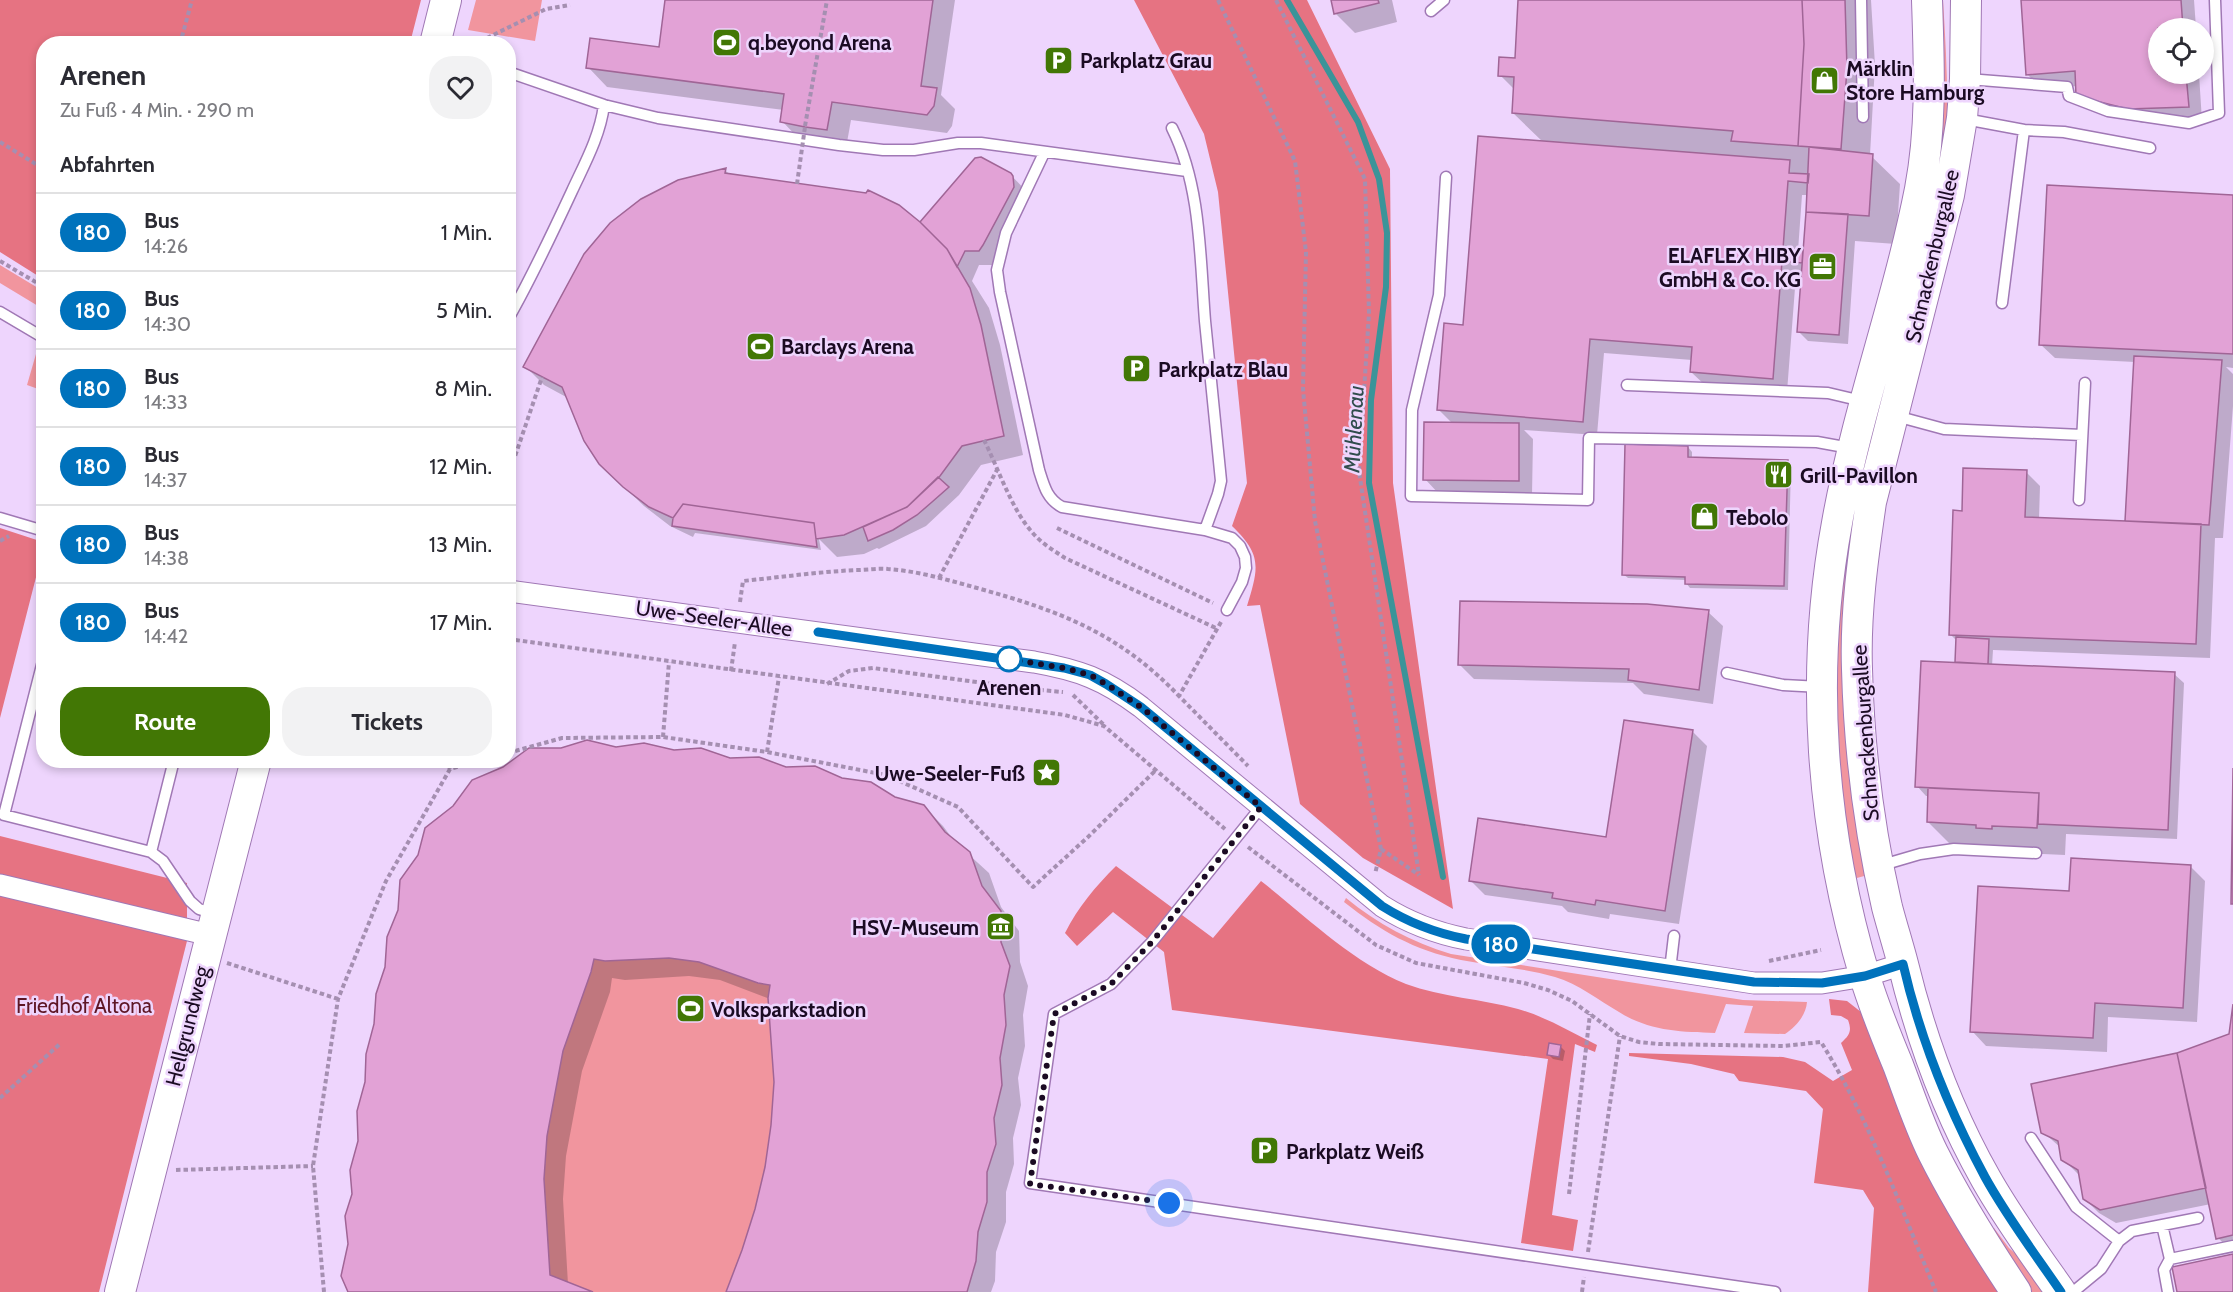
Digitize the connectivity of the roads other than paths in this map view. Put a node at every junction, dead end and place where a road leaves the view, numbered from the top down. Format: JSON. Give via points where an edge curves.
{"nodes":[{"id":1,"x":446,"y":0,"type":"edge"},
{"id":2,"x":1444,"y":0,"type":"edge"},
{"id":3,"x":1861,"y":0,"type":"edge"},
{"id":4,"x":1928,"y":0,"type":"edge"},
{"id":5,"x":1966,"y":0,"type":"edge"},
{"id":6,"x":2214,"y":0,"type":"edge"},
{"id":7,"x":1431,"y":11,"type":"dead end"},
{"id":8,"x":437,"y":36,"type":"edge"},
{"id":9,"x":516,"y":75,"type":"edge"},
{"id":10,"x":1965,"y":79,"type":"junction"},
{"id":11,"x":604,"y":105,"type":"junction"},
{"id":12,"x":1863,"y":117,"type":"dead end"},
{"id":13,"x":1962,"y":118,"type":"junction"},
{"id":14,"x":1172,"y":128,"type":"dead end"},
{"id":15,"x":2024,"y":130,"type":"junction"},
{"id":16,"x":2150,"y":148,"type":"dead end"},
{"id":17,"x":1044,"y":153,"type":"junction"},
{"id":18,"x":1187,"y":171,"type":"junction"},
{"id":19,"x":1446,"y":177,"type":"dead end"},
{"id":20,"x":2002,"y":303,"type":"dead end"},
{"id":21,"x":516,"y":304,"type":"edge"},
{"id":22,"x":0,"y":312,"type":"edge"},
{"id":23,"x":36,"y":333,"type":"edge"},
{"id":24,"x":2085,"y":383,"type":"dead end"},
{"id":25,"x":1626,"y":385,"type":"dead end"},
{"id":26,"x":1866,"y":401,"type":"junction"},
{"id":27,"x":1893,"y":415,"type":"junction"},
{"id":28,"x":2082,"y":435,"type":"junction"},
{"id":29,"x":1853,"y":448,"type":"junction"},
{"id":30,"x":2079,"y":501,"type":"dead end"},
{"id":31,"x":0,"y":518,"type":"edge"},
{"id":32,"x":36,"y":529,"type":"edge"},
{"id":33,"x":1204,"y":530,"type":"junction"},
{"id":34,"x":516,"y":592,"type":"edge"},
{"id":35,"x":1227,"y":610,"type":"road end"},
{"id":36,"x":1727,"y":673,"type":"dead end"},
{"id":37,"x":1821,"y":687,"type":"junction"},
{"id":38,"x":36,"y":689,"type":"edge"},
{"id":39,"x":172,"y":768,"type":"edge"},
{"id":40,"x":254,"y":768,"type":"edge"},
{"id":41,"x":1261,"y":807,"type":"junction"},
{"id":42,"x":151,"y":852,"type":"junction"},
{"id":43,"x":2036,"y":853,"type":"dead end"},
{"id":44,"x":1879,"y":866,"type":"junction"},
{"id":45,"x":0,"y":885,"type":"edge"},
{"id":46,"x":213,"y":925,"type":"junction"},
{"id":47,"x":1674,"y":936,"type":"dead end"},
{"id":48,"x":1903,"y":964,"type":"junction"},
{"id":49,"x":1670,"y":970,"type":"junction"},
{"id":50,"x":1865,"y":976,"type":"junction"},
{"id":51,"x":2031,"y":1138,"type":"dead end"},
{"id":52,"x":2198,"y":1218,"type":"dead end"},
{"id":53,"x":2162,"y":1225,"type":"junction"},
{"id":54,"x":2119,"y":1241,"type":"junction"},
{"id":55,"x":2233,"y":1246,"type":"edge"},
{"id":56,"x":2170,"y":1259,"type":"junction"},
{"id":57,"x":120,"y":1292,"type":"edge"},
{"id":58,"x":1775,"y":1292,"type":"edge"},
{"id":59,"x":2016,"y":1292,"type":"edge"},
{"id":60,"x":2061,"y":1292,"type":"edge"},
{"id":61,"x":2073,"y":1292,"type":"edge"},
{"id":62,"x":2168,"y":1292,"type":"edge"}],
"edges":[{"from":1,"to":8,"type":"main road"},
{"from":2,"to":7,"type":"lane"},
{"from":3,"to":12,"type":"lane"},
{"from":4,"to":26,"type":"main road","name":"Schnackenburgallee","via":[[1928,116],[1920,188]]},
{"from":5,"to":10,"type":"main road","name":"Schnackenburgallee"},
{"from":6,"to":10,"type":"lane","via":[[2219,113],[2189,123],[2108,111],[2069,96],[2067,87]]},
{"from":9,"to":11,"type":"lane"},
{"from":10,"to":13,"type":"main road","name":"Schnackenburgallee"},
{"from":11,"to":17,"type":"lane","via":[[658,118],[883,150],[981,143]]},
{"from":11,"to":21,"type":"lane","via":[[597,134],[579,175],[538,266]]},
{"from":13,"to":15,"type":"lane"},
{"from":13,"to":27,"type":"main road","name":"Schnackenburgallee","via":[[1949,195]]},
{"from":14,"to":18,"type":"lane"},
{"from":15,"to":16,"type":"lane","via":[[2064,132]]},
{"from":15,"to":20,"type":"lane"},
{"from":17,"to":18,"type":"lane"},
{"from":17,"to":33,"type":"lane","via":[[1006,233],[997,270],[1046,491],[1062,507]]},
{"from":18,"to":33,"type":"lane","via":[[1196,217],[1221,481]]},
{"from":19,"to":29,"type":"lane","via":[[1439,295],[1412,410],[1411,496],[1588,500],[1589,438],[1817,442]]},
{"from":22,"to":23,"type":"lane"},
{"from":24,"to":28,"type":"lane"},
{"from":25,"to":26,"type":"lane","via":[[1828,393]]},
{"from":26,"to":29,"type":"main road","name":"Schnackenburgallee"},
{"from":27,"to":28,"type":"lane","via":[[1944,429]]},
{"from":27,"to":44,"type":"main road","name":"Schnackenburgallee","via":[[1871,502],[1858,626],[1863,761]]},
{"from":28,"to":30,"type":"lane"},
{"from":29,"to":37,"type":"main road","name":"Schnackenburgallee","via":[[1824,609]]},
{"from":31,"to":32,"type":"lane"},
{"from":33,"to":35,"type":"lane","via":[[1232,538],[1245,557],[1242,582]]},
{"from":34,"to":41,"type":"street","name":"Uwe-Seeler-Allee","via":[[1034,662],[1090,675],[1132,700]]},
{"from":36,"to":37,"type":"lane","via":[[1783,685]]},
{"from":37,"to":50,"type":"main road","name":"Schnackenburgallee","via":[[1827,796],[1843,890]]},
{"from":38,"to":42,"type":"lane","via":[[4,815]]},
{"from":39,"to":42,"type":"lane"},
{"from":40,"to":46,"type":"main road","name":"Hellgrundweg"},
{"from":41,"to":49,"type":"street","name":"Uwe-Seeler-Allee","via":[[1382,906],[1418,926],[1466,939]]},
{"from":41,"to":58,"type":"lane","via":[[1152,942],[1111,984],[1054,1014],[1030,1184]]},
{"from":42,"to":46,"type":"lane","via":[[163,861],[190,901]]},
{"from":43,"to":44,"type":"lane","via":[[1954,849]]},
{"from":44,"to":48,"type":"main road","name":"Schnackenburgallee"},
{"from":45,"to":46,"type":"street"},
{"from":46,"to":57,"type":"main road","name":"Hellgrundweg"},
{"from":47,"to":49,"type":"lane"},
{"from":48,"to":50,"type":"street","name":"Uwe-Seeler-Allee"},
{"from":48,"to":60,"type":"main road","name":"Schnackenburgallee","via":[[1935,1071],[1957,1121],[1985,1178]]},
{"from":49,"to":50,"type":"street","name":"Uwe-Seeler-Allee","via":[[1768,983],[1822,983]]},
{"from":50,"to":59,"type":"main road","name":"Schnackenburgallee","via":[[1931,1150]]},
{"from":51,"to":54,"type":"lane","via":[[2076,1206]]},
{"from":52,"to":53,"type":"lane"},
{"from":53,"to":54,"type":"lane","via":[[2132,1231]]},
{"from":53,"to":56,"type":"lane"},
{"from":54,"to":61,"type":"lane","via":[[2101,1269]]},
{"from":55,"to":56,"type":"lane"},
{"from":56,"to":62,"type":"lane","via":[[2164,1270]]}]}
